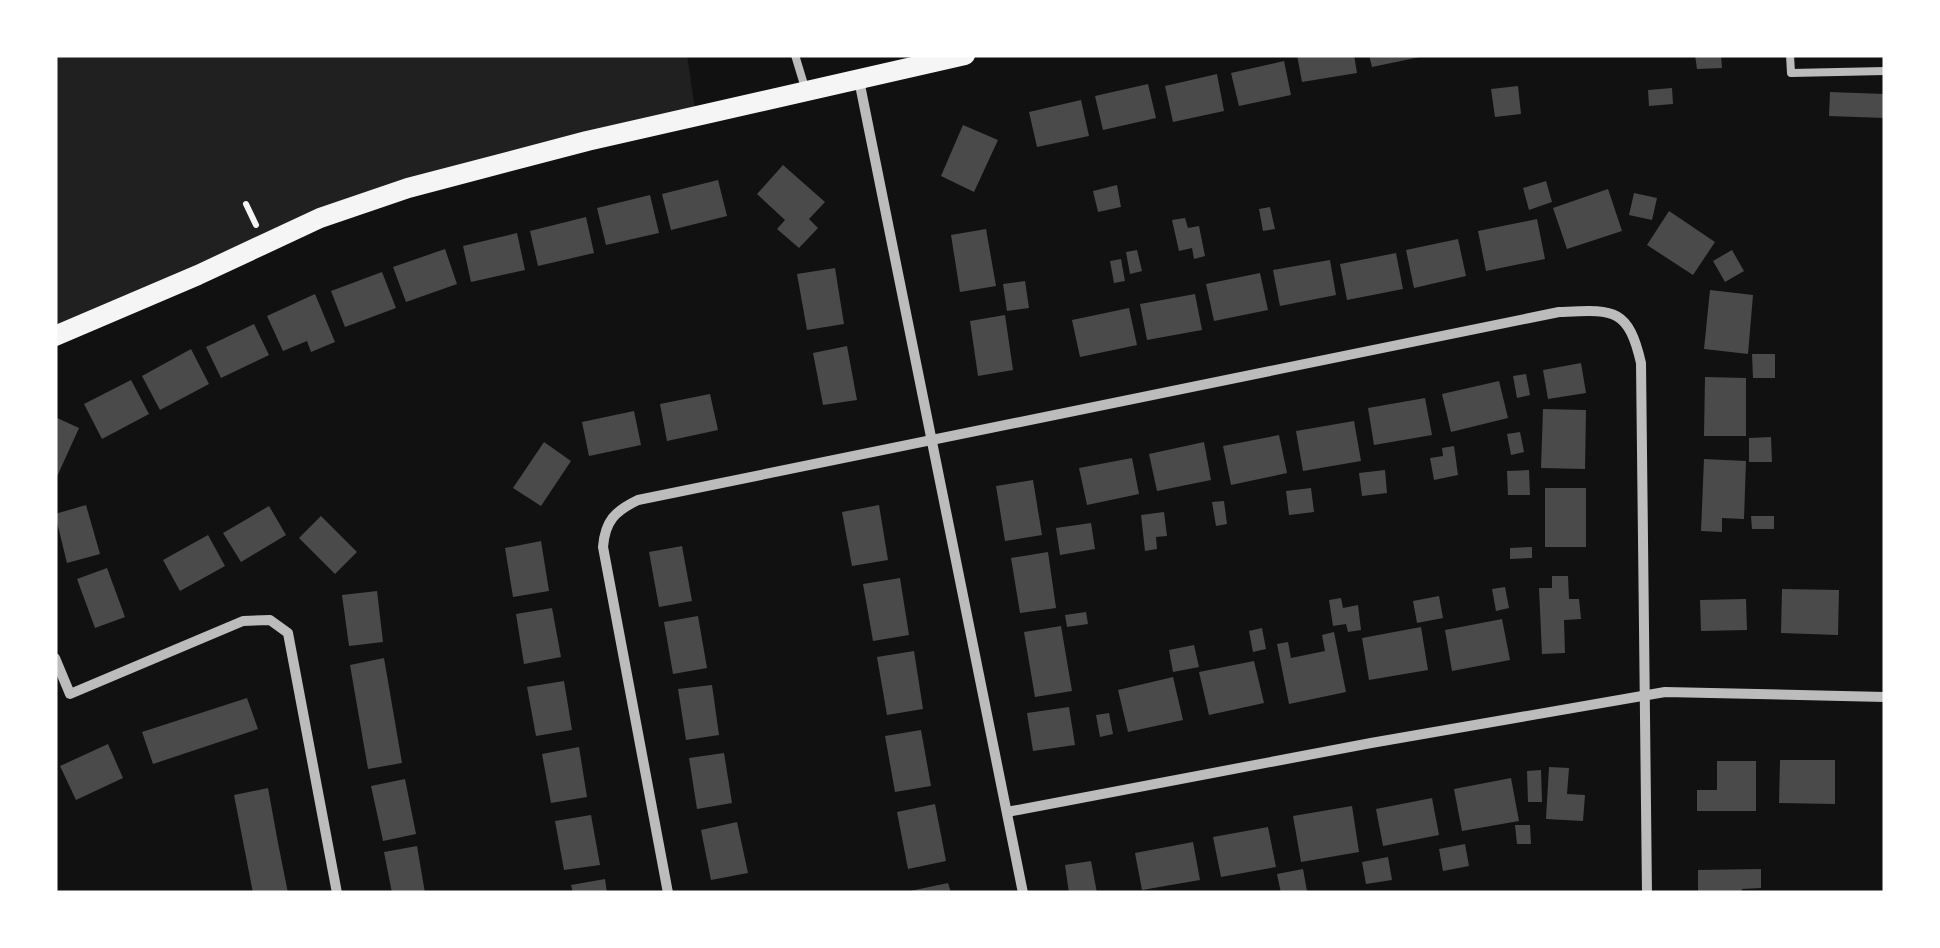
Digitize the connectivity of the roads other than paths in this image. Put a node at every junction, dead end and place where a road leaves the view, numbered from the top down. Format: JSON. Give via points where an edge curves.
{"nodes":[{"id":1,"x":795,"y":55,"type":"edge"},
{"id":2,"x":965,"y":55,"type":"edge"},
{"id":3,"x":1790,"y":55,"type":"edge"},
{"id":4,"x":930,"y":59,"type":"edge"},
{"id":5,"x":1885,"y":71,"type":"edge"},
{"id":6,"x":858,"y":79,"type":"junction"},
{"id":7,"x":806,"y":91,"type":"junction"},
{"id":8,"x":55,"y":336,"type":"edge"},
{"id":9,"x":932,"y":442,"type":"junction"},
{"id":10,"x":55,"y":658,"type":"edge"},
{"id":11,"x":70,"y":694,"type":"junction"},
{"id":12,"x":1645,"y":695,"type":"junction"},
{"id":13,"x":1885,"y":697,"type":"edge"},
{"id":14,"x":55,"y":701,"type":"edge"},
{"id":15,"x":1008,"y":812,"type":"junction"},
{"id":16,"x":337,"y":893,"type":"edge"},
{"id":17,"x":668,"y":893,"type":"edge"},
{"id":18,"x":1024,"y":893,"type":"edge"},
{"id":19,"x":1647,"y":893,"type":"edge"}],
"edges":[{"from":1,"to":7,"type":"lane"},
{"from":2,"to":4,"type":"main road"},
{"from":3,"to":5,"type":"lane","via":[[1791,73]]},
{"from":4,"to":6,"type":"main road"},
{"from":6,"to":7,"type":"main road"},
{"from":6,"to":9,"type":"street"},
{"from":7,"to":8,"type":"main road","via":[[408,188],[320,218]]},
{"from":9,"to":12,"type":"street","via":[[1559,312],[1612,313],[1628,324],[1641,363]]},
{"from":9,"to":15,"type":"street"},
{"from":9,"to":17,"type":"street","via":[[638,500],[618,510],[605,528],[603,547]]},
{"from":10,"to":11,"type":"street"},
{"from":11,"to":14,"type":"street"},
{"from":11,"to":16,"type":"street","via":[[243,621],[270,620],[288,632]]},
{"from":12,"to":13,"type":"street"},
{"from":12,"to":15,"type":"street"},
{"from":12,"to":19,"type":"street"},
{"from":15,"to":18,"type":"street"}]}
